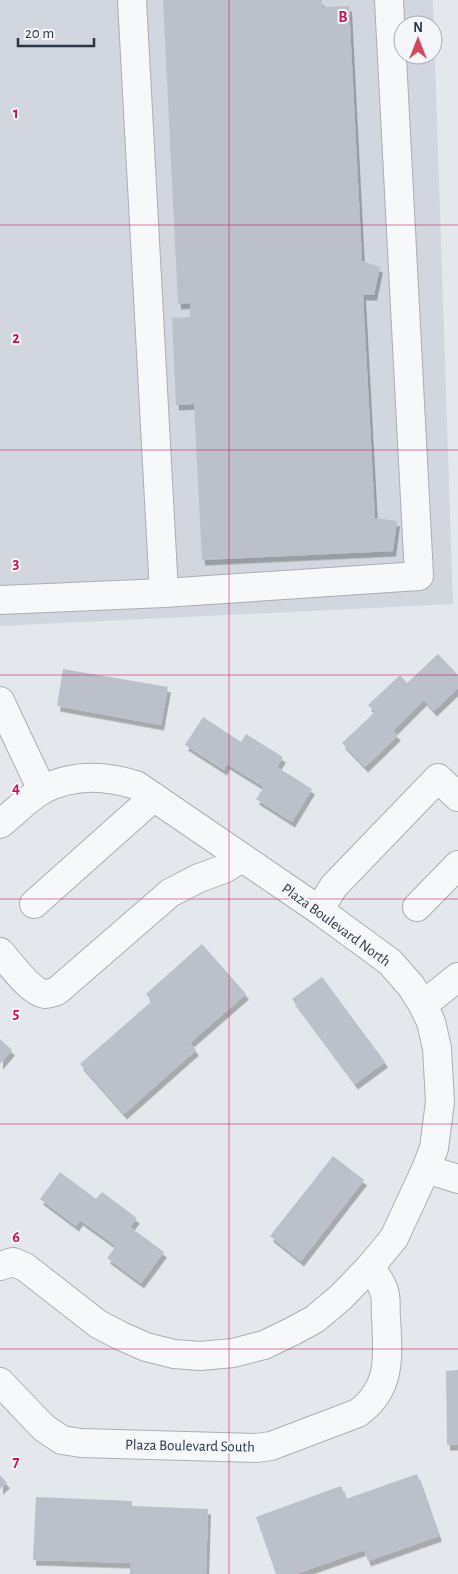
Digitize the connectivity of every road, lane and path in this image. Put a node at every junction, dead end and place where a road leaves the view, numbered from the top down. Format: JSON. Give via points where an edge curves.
{"nodes":[{"id":1,"x":132,"y":0,"type":"edge"},
{"id":2,"x":389,"y":0,"type":"edge"},
{"id":3,"x":164,"y":593,"type":"junction"},
{"id":4,"x":0,"y":600,"type":"edge"},
{"id":5,"x":0,"y":701,"type":"edge"},
{"id":6,"x":42,"y":790,"type":"junction"},
{"id":7,"x":154,"y":797,"type":"junction"},
{"id":8,"x":458,"y":797,"type":"edge"},
{"id":9,"x":0,"y":824,"type":"edge"},
{"id":10,"x":242,"y":858,"type":"junction"},
{"id":11,"x":458,"y":865,"type":"edge"},
{"id":12,"x":34,"y":904,"type":"dead end"},
{"id":13,"x":417,"y":907,"type":"dead end"},
{"id":14,"x":319,"y":910,"type":"junction"},
{"id":15,"x":0,"y":952,"type":"edge"},
{"id":16,"x":458,"y":977,"type":"edge"},
{"id":17,"x":423,"y":1004,"type":"junction"},
{"id":18,"x":448,"y":1130,"type":"edge"},
{"id":19,"x":426,"y":1169,"type":"junction"},
{"id":20,"x":458,"y":1179,"type":"edge"},
{"id":21,"x":0,"y":1266,"type":"edge"},
{"id":22,"x":370,"y":1267,"type":"junction"},
{"id":23,"x":0,"y":1382,"type":"edge"}],
"edges":[{"from":1,"to":3,"type":"street"},
{"from":2,"to":3,"type":"street","via":[[419,576]]},
{"from":3,"to":4,"type":"street"},
{"from":5,"to":6,"type":"street"},
{"from":6,"to":7,"type":"street","name":"Plaza Boulevard North","via":[[68,780],[105,777],[136,785]]},
{"from":6,"to":9,"type":"street","name":"Plaza Boulevard North"},
{"from":7,"to":10,"type":"street","name":"Plaza Boulevard North"},
{"from":7,"to":12,"type":"street"},
{"from":8,"to":14,"type":"street","via":[[438,778],[334,886]]},
{"from":10,"to":14,"type":"street","name":"Plaza Boulevard North"},
{"from":10,"to":15,"type":"street","via":[[224,870],[170,893],[57,991],[46,994],[36,990]]},
{"from":11,"to":13,"type":"street"},
{"from":14,"to":17,"type":"street","name":"Plaza Boulevard North","via":[[390,962]]},
{"from":16,"to":17,"type":"street"},
{"from":17,"to":18,"type":"street","name":"Plaza Boulevard North","via":[[437,1048],[440,1102]]},
{"from":18,"to":19,"type":"street","name":"Plaza Boulevard North","via":[[434,1148]]},
{"from":19,"to":20,"type":"street"},
{"from":19,"to":22,"type":"street","via":[[394,1238]]},
{"from":21,"to":22,"type":"street","via":[[13,1262],[26,1267],[98,1324],[121,1336],[146,1347],[200,1356],[233,1353],[293,1331],[315,1319]]},
{"from":22,"to":23,"type":"street","name":"Plaza Boulevard South","via":[[384,1291],[386,1318],[386,1373],[378,1393],[358,1413],[270,1446],[101,1444],[62,1440],[44,1428]]}]}
